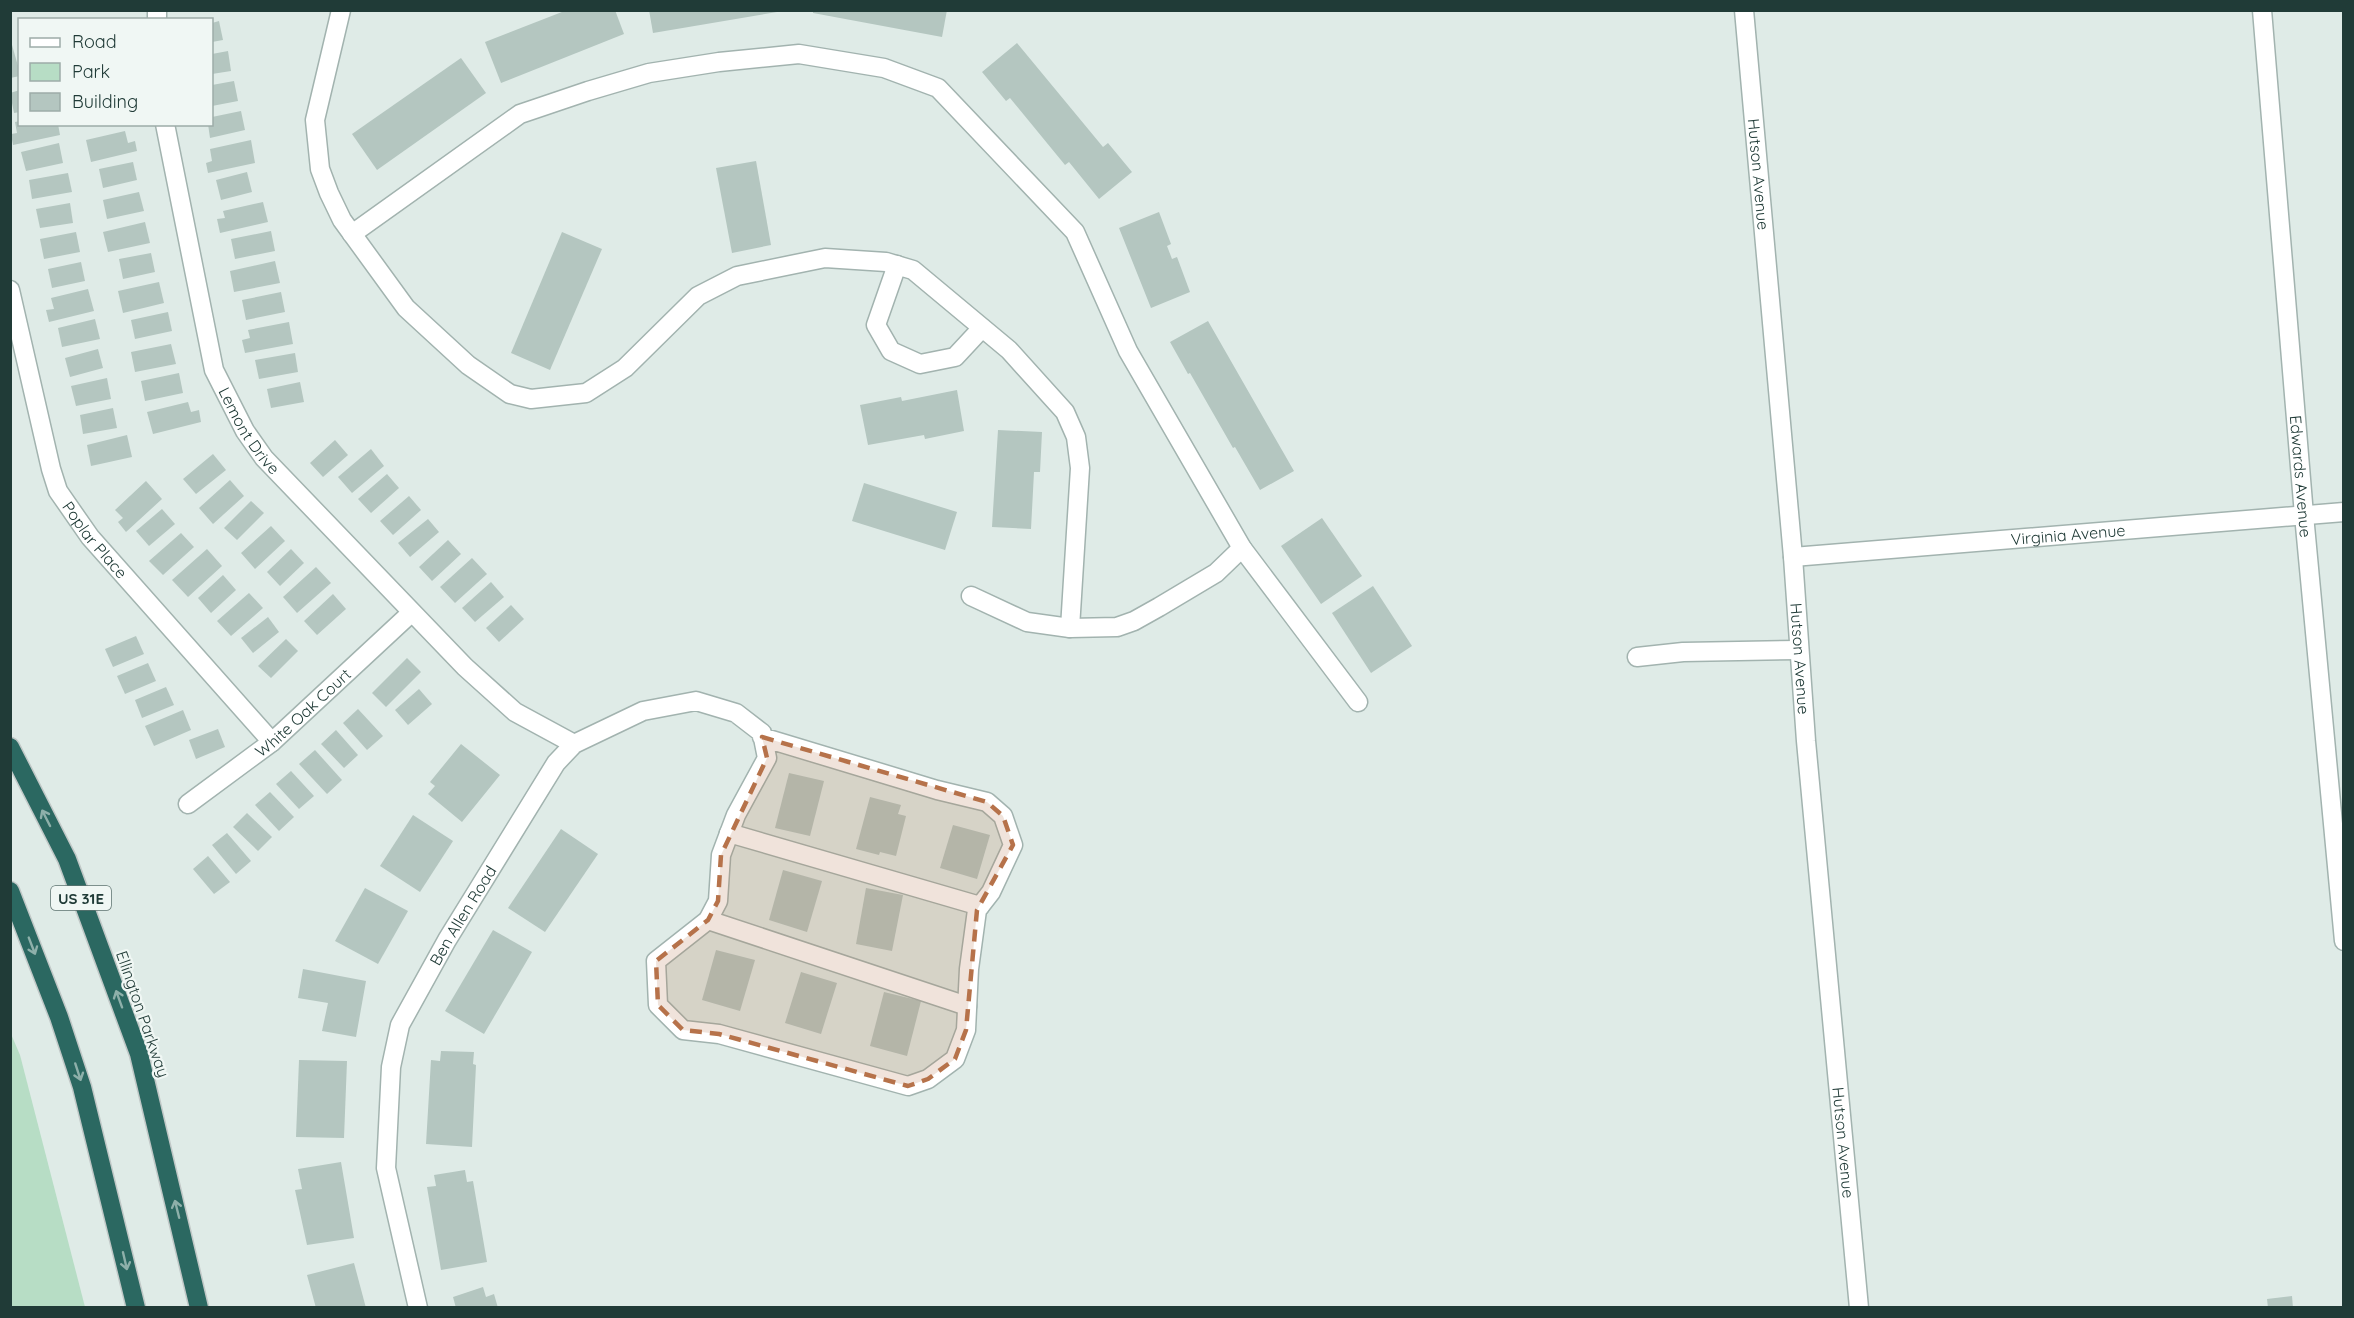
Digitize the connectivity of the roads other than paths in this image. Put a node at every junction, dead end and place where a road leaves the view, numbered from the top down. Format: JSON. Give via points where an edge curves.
{"nodes":[{"id":1,"x":341,"y":10,"type":"edge"},
{"id":2,"x":1744,"y":10,"type":"edge"},
{"id":3,"x":2262,"y":10,"type":"edge"},
{"id":4,"x":165,"y":126,"type":"edge"},
{"id":5,"x":352,"y":234,"type":"junction"},
{"id":6,"x":897,"y":266,"type":"junction"},
{"id":7,"x":10,"y":290,"type":"edge"},
{"id":8,"x":982,"y":328,"type":"junction"},
{"id":9,"x":2343,"y":512,"type":"edge"},
{"id":10,"x":2304,"y":515,"type":"junction"},
{"id":11,"x":1242,"y":548,"type":"junction"},
{"id":12,"x":1793,"y":557,"type":"junction"},
{"id":13,"x":971,"y":596,"type":"dead end"},
{"id":14,"x":411,"y":613,"type":"junction"},
{"id":15,"x":1070,"y":628,"type":"junction"},
{"id":16,"x":1799,"y":650,"type":"junction"},
{"id":17,"x":1637,"y":657,"type":"dead end"},
{"id":18,"x":1358,"y":702,"type":"dead end"},
{"id":19,"x":762,"y":737,"type":"junction"},
{"id":20,"x":272,"y":742,"type":"junction"},
{"id":21,"x":574,"y":744,"type":"junction"},
{"id":22,"x":10,"y":747,"type":"edge"},
{"id":23,"x":188,"y":804,"type":"dead end"},
{"id":24,"x":729,"y":833,"type":"junction"},
{"id":25,"x":10,"y":891,"type":"edge"},
{"id":26,"x":980,"y":906,"type":"junction"},
{"id":27,"x":708,"y":920,"type":"junction"},
{"id":28,"x":2343,"y":941,"type":"edge"},
{"id":29,"x":967,"y":1006,"type":"junction"},
{"id":30,"x":136,"y":1308,"type":"edge"},
{"id":31,"x":199,"y":1308,"type":"edge"},
{"id":32,"x":418,"y":1308,"type":"edge"},
{"id":33,"x":1859,"y":1308,"type":"edge"}],
"edges":[{"from":1,"to":5,"type":"street","via":[[315,120],[320,169]]},
{"from":2,"to":12,"type":"street","name":"Hutson Avenue"},
{"from":3,"to":10,"type":"street","name":"Edwards Avenue"},
{"from":4,"to":14,"type":"street","name":"Lemont Drive","via":[[214,369],[245,431],[264,458]]},
{"from":5,"to":6,"type":"street","via":[[406,308],[487,380],[510,394],[531,399],[586,393],[625,368],[698,296],[737,276],[825,258]]},
{"from":5,"to":11,"type":"street","via":[[520,114],[588,91],[649,73],[799,54],[884,68],[938,88],[1075,232],[1128,351]]},
{"from":6,"to":8,"type":"street","via":[[913,270]]},
{"from":6,"to":8,"type":"street","via":[[876,325],[891,351],[920,364],[955,357]]},
{"from":7,"to":20,"type":"street","name":"Poplar Place","via":[[58,491],[90,537]]},
{"from":8,"to":15,"type":"street","via":[[1009,350],[1065,412],[1076,437],[1080,468]]},
{"from":9,"to":10,"type":"street","name":"Virginia Avenue"},
{"from":10,"to":12,"type":"street","name":"Virginia Avenue"},
{"from":10,"to":28,"type":"street","name":"Edwards Avenue"},
{"from":11,"to":15,"type":"street","via":[[1216,573],[1134,621],[1117,627]]},
{"from":11,"to":18,"type":"street"},
{"from":12,"to":16,"type":"street","name":"Hutson Avenue"},
{"from":13,"to":15,"type":"street","via":[[1027,622]]},
{"from":14,"to":20,"type":"street","name":"White Oak Court"},
{"from":14,"to":21,"type":"street","name":"Lemont Drive","via":[[515,712]]},
{"from":16,"to":17,"type":"street","via":[[1683,652]]},
{"from":16,"to":33,"type":"street","name":"Hutson Avenue"},
{"from":19,"to":21,"type":"street","name":"Ben Allen Road","via":[[736,713],[696,701],[643,711]]},
{"from":19,"to":24,"type":"street","via":[[767,758]]},
{"from":19,"to":26,"type":"street","via":[[937,790],[987,801],[1003,816],[1013,845],[991,892]]},
{"from":20,"to":23,"type":"street","name":"White Oak Court"},
{"from":21,"to":32,"type":"street","name":"Ben Allen Road","via":[[556,762],[400,1025],[391,1067],[386,1168]]},
{"from":31,"to":22,"type":"highway","name":"Ellington Parkway","number":"US 31E","one_way":true,"via":[[139,1054],[67,859]]},
{"from":24,"to":26,"type":"street"},
{"from":24,"to":27,"type":"street","via":[[721,855],[718,901]]},
{"from":25,"to":30,"type":"highway","one_way":true,"via":[[82,1087]]},
{"from":26,"to":29,"type":"street"},
{"from":27,"to":29,"type":"street"},
{"from":27,"to":29,"type":"street","via":[[656,961],[658,1005],[683,1030],[719,1034],[908,1086],[928,1079],[955,1059],[966,1030]]}]}
